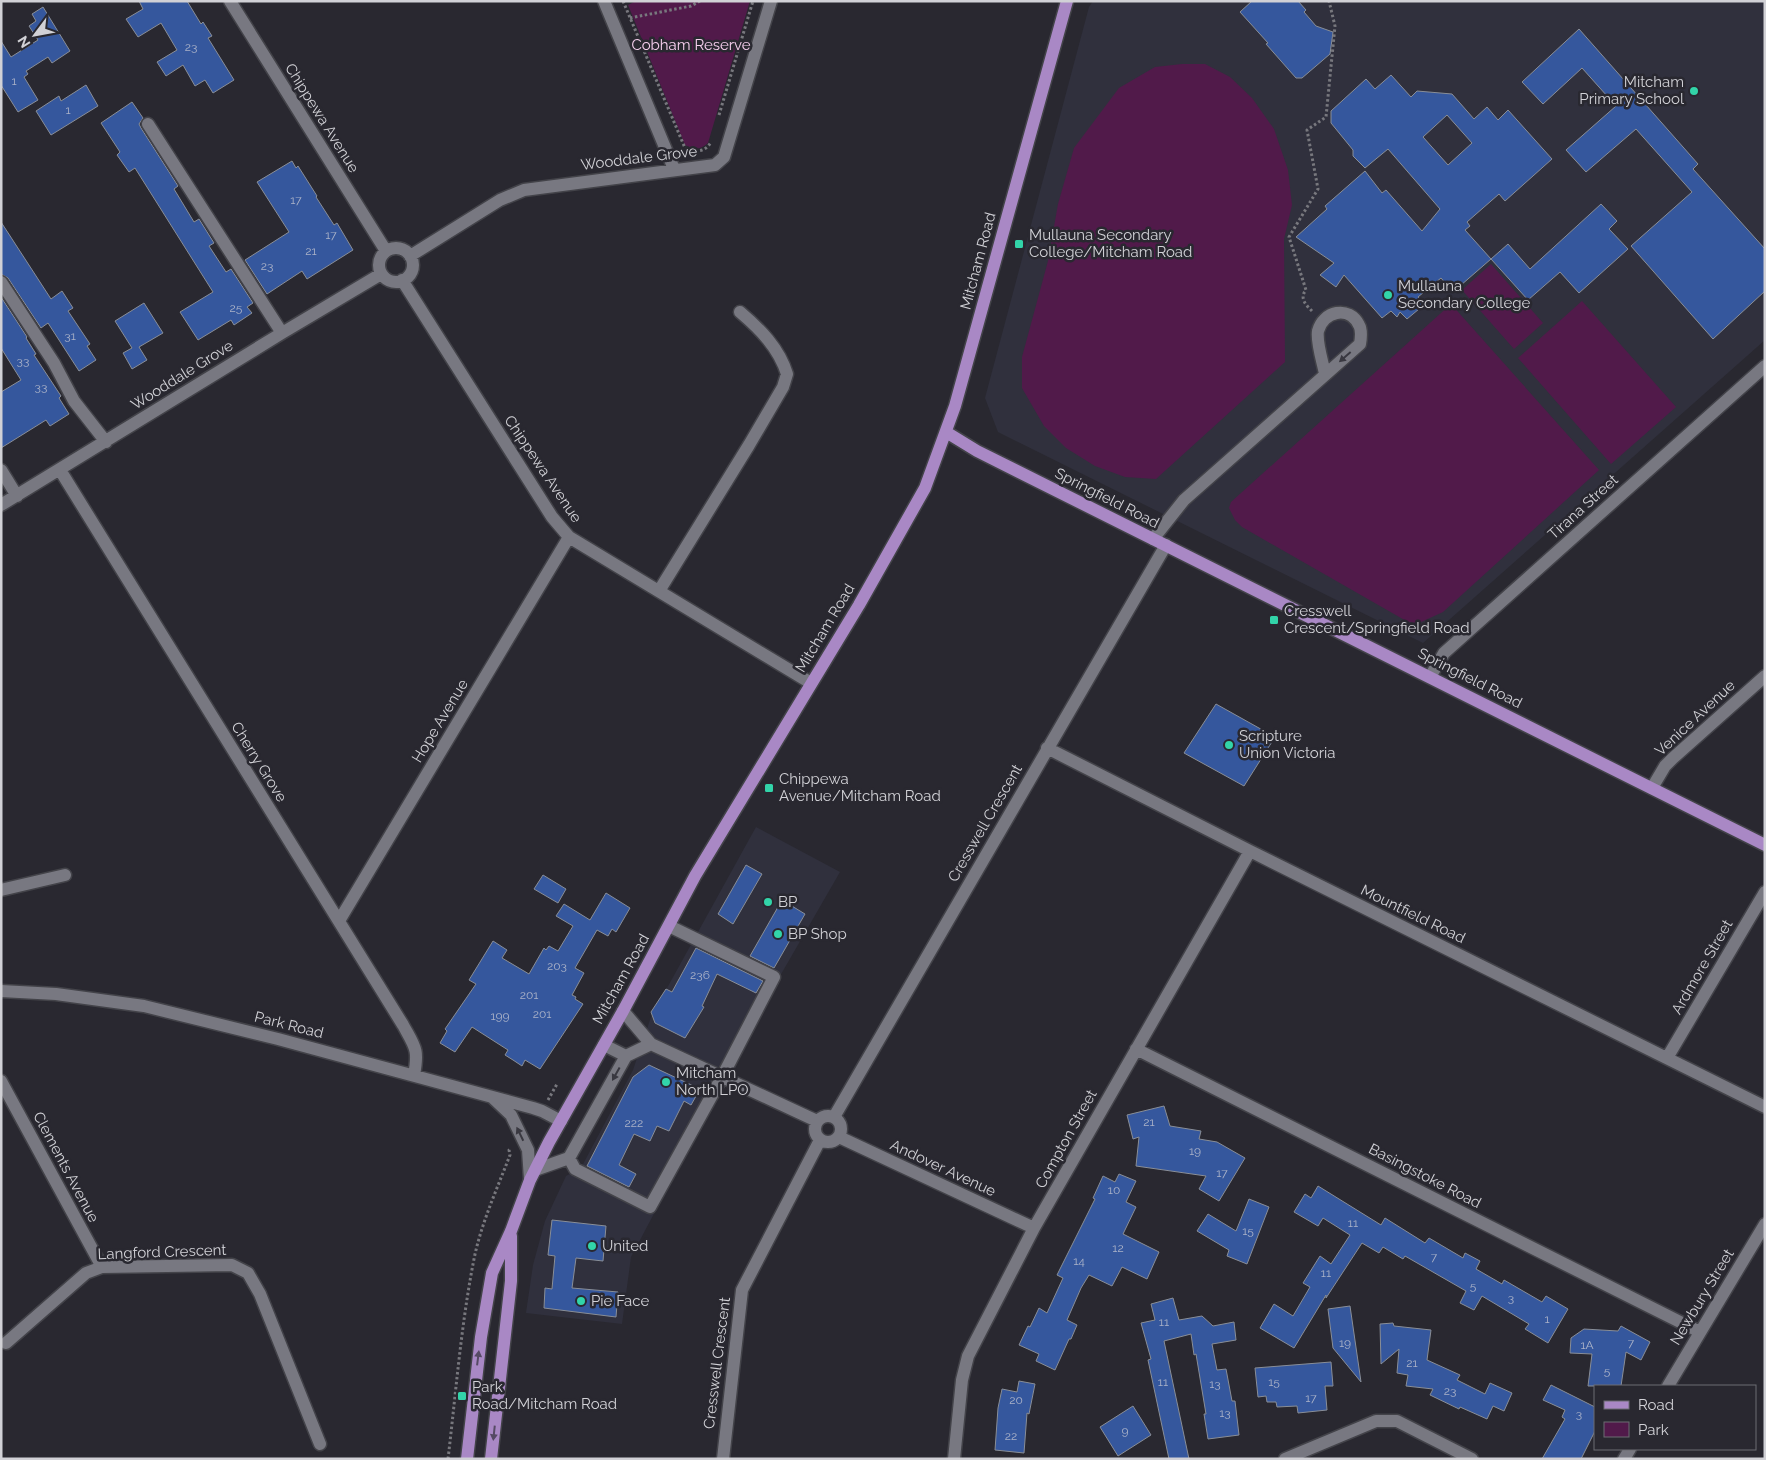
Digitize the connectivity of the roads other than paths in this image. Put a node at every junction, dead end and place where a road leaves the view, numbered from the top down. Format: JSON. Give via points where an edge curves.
{"nodes":[{"id":1,"x":230,"y":1,"type":"edge"},
{"id":2,"x":604,"y":1,"type":"edge"},
{"id":3,"x":771,"y":1,"type":"edge"},
{"id":4,"x":1067,"y":1,"type":"edge"},
{"id":5,"x":148,"y":124,"type":"dead end"},
{"id":6,"x":674,"y":169,"type":"junction"},
{"id":7,"x":386,"y":251,"type":"junction"},
{"id":8,"x":410,"y":256,"type":"junction"},
{"id":9,"x":381,"y":274,"type":"junction"},
{"id":10,"x":402,"y":280,"type":"junction"},
{"id":11,"x":1,"y":282,"type":"edge"},
{"id":12,"x":740,"y":312,"type":"dead end"},
{"id":13,"x":282,"y":333,"type":"junction"},
{"id":14,"x":1765,"y":366,"type":"edge"},
{"id":15,"x":1326,"y":374,"type":"junction"},
{"id":16,"x":946,"y":432,"type":"junction"},
{"id":17,"x":106,"y":442,"type":"junction"},
{"id":18,"x":1,"y":470,"type":"edge"},
{"id":19,"x":60,"y":470,"type":"junction"},
{"id":20,"x":16,"y":496,"type":"junction"},
{"id":21,"x":1,"y":506,"type":"edge"},
{"id":22,"x":569,"y":537,"type":"junction"},
{"id":23,"x":1153,"y":539,"type":"junction"},
{"id":24,"x":1166,"y":545,"type":"junction"},
{"id":25,"x":660,"y":591,"type":"junction"},
{"id":26,"x":1765,"y":676,"type":"edge"},
{"id":27,"x":1430,"y":677,"type":"junction"},
{"id":28,"x":811,"y":683,"type":"junction"},
{"id":29,"x":1047,"y":748,"type":"junction"},
{"id":30,"x":1652,"y":788,"type":"junction"},
{"id":31,"x":1765,"y":845,"type":"edge"},
{"id":32,"x":1250,"y":851,"type":"junction"},
{"id":33,"x":65,"y":875,"type":"dead end"},
{"id":34,"x":1,"y":890,"type":"edge"},
{"id":35,"x":1765,"y":892,"type":"edge"},
{"id":36,"x":339,"y":921,"type":"junction"},
{"id":37,"x":669,"y":926,"type":"junction"},
{"id":38,"x":1,"y":991,"type":"edge"},
{"id":39,"x":623,"y":1011,"type":"junction"},
{"id":40,"x":651,"y":1044,"type":"junction"},
{"id":41,"x":604,"y":1045,"type":"junction"},
{"id":42,"x":1136,"y":1049,"type":"junction"},
{"id":43,"x":626,"y":1056,"type":"junction"},
{"id":44,"x":1667,"y":1058,"type":"junction"},
{"id":45,"x":414,"y":1075,"type":"junction"},
{"id":46,"x":722,"y":1077,"type":"junction"},
{"id":47,"x":1,"y":1081,"type":"edge"},
{"id":48,"x":492,"y":1096,"type":"junction"},
{"id":49,"x":1765,"y":1107,"type":"edge"},
{"id":50,"x":834,"y":1117,"type":"junction"},
{"id":51,"x":561,"y":1121,"type":"junction"},
{"id":52,"x":817,"y":1121,"type":"junction"},
{"id":53,"x":839,"y":1137,"type":"junction"},
{"id":54,"x":820,"y":1140,"type":"junction"},
{"id":55,"x":569,"y":1158,"type":"junction"},
{"id":56,"x":533,"y":1175,"type":"junction"},
{"id":57,"x":1765,"y":1224,"type":"edge"},
{"id":58,"x":1034,"y":1228,"type":"junction"},
{"id":59,"x":511,"y":1231,"type":"junction"},
{"id":60,"x":102,"y":1267,"type":"junction"},
{"id":61,"x":1700,"y":1332,"type":"junction"},
{"id":62,"x":6,"y":1343,"type":"dead end"},
{"id":63,"x":1669,"y":1385,"type":"edge"},
{"id":64,"x":320,"y":1444,"type":"dead end"},
{"id":65,"x":467,"y":1459,"type":"edge"},
{"id":66,"x":491,"y":1459,"type":"edge"},
{"id":67,"x":723,"y":1459,"type":"edge"},
{"id":68,"x":954,"y":1459,"type":"edge"},
{"id":69,"x":1285,"y":1459,"type":"edge"},
{"id":70,"x":1472,"y":1459,"type":"edge"}],
"edges":[{"from":1,"to":7,"type":"street","name":"Chippewa Avenue"},
{"from":2,"to":6,"type":"street"},
{"from":3,"to":6,"type":"street","name":"Wooddale Grove","via":[[724,157],[716,165]]},
{"from":4,"to":16,"type":"main road","name":"Mitcham Road"},
{"from":5,"to":13,"type":"street"},
{"from":6,"to":8,"type":"street","name":"Wooddale Grove","via":[[524,190],[500,200]]},
{"from":7,"to":8,"type":"street","via":[[402,249]]},
{"from":7,"to":9,"type":"street","via":[[380,259]]},
{"from":8,"to":10,"type":"street","via":[[412,267]]},
{"from":9,"to":10,"type":"street","via":[[393,282]]},
{"from":9,"to":13,"type":"street","name":"Wooddale Grove"},
{"from":10,"to":22,"type":"street","name":"Chippewa Avenue","via":[[552,517]]},
{"from":11,"to":17,"type":"street","via":[[54,363],[74,401]]},
{"from":12,"to":25,"type":"street","via":[[764,334],[778,353],[787,374],[783,387],[749,446]]},
{"from":13,"to":17,"type":"street","name":"Wooddale Grove"},
{"from":14,"to":27,"type":"street","name":"Tirana Street","via":[[1444,653]]},
{"from":15,"to":15,"type":"street","one_way":true,"via":[[1318,332],[1324,318],[1334,312],[1344,312],[1353,316],[1360,326],[1360,344]]},
{"from":15,"to":23,"type":"street","via":[[1184,500]]},
{"from":16,"to":23,"type":"main road","name":"Springfield Road"},
{"from":16,"to":28,"type":"main road","name":"Mitcham Road","via":[[925,488]]},
{"from":17,"to":19,"type":"street","name":"Wooddale Grove"},
{"from":18,"to":20,"type":"street"},
{"from":19,"to":20,"type":"street","name":"Wooddale Grove"},
{"from":19,"to":36,"type":"street","name":"Cherry Grove"},
{"from":20,"to":21,"type":"street","name":"Wooddale Grove"},
{"from":22,"to":25,"type":"street","name":"Chippewa Avenue"},
{"from":22,"to":36,"type":"street","name":"Hope Avenue"},
{"from":23,"to":24,"type":"main road","name":"Springfield Road"},
{"from":24,"to":27,"type":"main road","name":"Springfield Road"},
{"from":24,"to":29,"type":"street","name":"Cresswell Crescent"},
{"from":25,"to":28,"type":"street","name":"Chippewa Avenue"},
{"from":26,"to":30,"type":"street","name":"Venice Avenue","via":[[1673,758]]},
{"from":27,"to":30,"type":"main road","name":"Springfield Road"},
{"from":28,"to":37,"type":"main road","name":"Mitcham Road"},
{"from":29,"to":32,"type":"street","name":"Mountfield Road"},
{"from":29,"to":50,"type":"street","name":"Cresswell Crescent"},
{"from":30,"to":31,"type":"main road","name":"Springfield Road"},
{"from":32,"to":42,"type":"street","name":"Compton Street"},
{"from":32,"to":44,"type":"street","name":"Mountfield Road"},
{"from":33,"to":34,"type":"street"},
{"from":35,"to":44,"type":"street","name":"Ardmore Street"},
{"from":36,"to":45,"type":"street","name":"Cherry Grove","via":[[415,1046],[418,1056]]},
{"from":37,"to":39,"type":"main road","name":"Mitcham Road"},
{"from":37,"to":46,"type":"street","via":[[774,977]]},
{"from":38,"to":45,"type":"street","name":"Park Road","via":[[56,994],[144,1006]]},
{"from":39,"to":40,"type":"street"},
{"from":39,"to":41,"type":"main road","name":"Mitcham Road"},
{"from":40,"to":43,"type":"street"},
{"from":40,"to":46,"type":"street"},
{"from":41,"to":43,"type":"street"},
{"from":41,"to":51,"type":"main road","name":"Mitcham Road"},
{"from":42,"to":58,"type":"street","name":"Compton Street"},
{"from":42,"to":61,"type":"street","name":"Basingstoke Road"},
{"from":43,"to":55,"type":"street","one_way":true},
{"from":44,"to":49,"type":"street","name":"Mountfield Road"},
{"from":45,"to":48,"type":"street","name":"Park Road"},
{"from":46,"to":52,"type":"street"},
{"from":46,"to":55,"type":"street","via":[[650,1207],[575,1169]]},
{"from":47,"to":60,"type":"street","name":"Clements Avenue"},
{"from":48,"to":51,"type":"street","name":"Park Road","via":[[542,1111]]},
{"from":56,"to":48,"type":"street","one_way":true,"via":[[528,1150],[511,1115]]},
{"from":50,"to":52,"type":"street","via":[[826,1116]]},
{"from":50,"to":53,"type":"street","via":[[842,1128]]},
{"from":51,"to":56,"type":"main road","name":"Mitcham Road"},
{"from":52,"to":54,"type":"street","via":[[815,1133]]},
{"from":53,"to":54,"type":"street","via":[[828,1143]]},
{"from":53,"to":58,"type":"street","name":"Andover Avenue"},
{"from":54,"to":67,"type":"street","name":"Cresswell Crescent","via":[[742,1290]]},
{"from":55,"to":56,"type":"street"},
{"from":56,"to":59,"type":"main road","name":"Mitcham Road"},
{"from":57,"to":61,"type":"street","name":"Newbury Street"},
{"from":58,"to":68,"type":"street","name":"Compton Street","via":[[968,1356],[962,1380]]},
{"from":65,"to":59,"type":"main road","name":"Mitcham Road","one_way":true,"via":[[492,1273]]},
{"from":59,"to":66,"type":"main road","name":"Mitcham Road","one_way":true,"via":[[511,1280]]},
{"from":60,"to":62,"type":"street","name":"Langford Crescent","via":[[86,1273]]},
{"from":60,"to":64,"type":"street","name":"Langford Crescent","via":[[232,1265],[248,1272],[260,1294]]},
{"from":61,"to":63,"type":"street","name":"Newbury Street"},
{"from":69,"to":70,"type":"street","via":[[1376,1421],[1397,1421]]}]}
